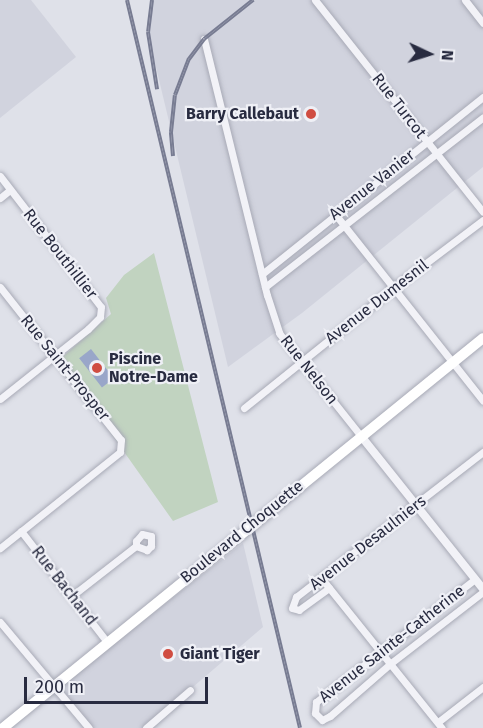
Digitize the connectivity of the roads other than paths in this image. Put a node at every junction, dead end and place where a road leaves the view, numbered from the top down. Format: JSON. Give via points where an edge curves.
{"nodes":[{"id":1,"x":315,"y":0,"type":"edge"},
{"id":2,"x":465,"y":0,"type":"edge"},
{"id":3,"x":483,"y":23,"type":"edge"},
{"id":4,"x":204,"y":39,"type":"dead end"},
{"id":5,"x":483,"y":97,"type":"edge"},
{"id":6,"x":483,"y":117,"type":"edge"},
{"id":7,"x":427,"y":142,"type":"junction"},
{"id":8,"x":436,"y":154,"type":"junction"},
{"id":9,"x":0,"y":176,"type":"edge"},
{"id":10,"x":10,"y":190,"type":"junction"},
{"id":11,"x":0,"y":198,"type":"edge"},
{"id":12,"x":483,"y":212,"type":"edge"},
{"id":13,"x":335,"y":214,"type":"junction"},
{"id":14,"x":483,"y":220,"type":"edge"},
{"id":15,"x":345,"y":226,"type":"junction"},
{"id":16,"x":309,"y":235,"type":"junction"},
{"id":17,"x":318,"y":247,"type":"junction"},
{"id":18,"x":262,"y":274,"type":"junction"},
{"id":19,"x":0,"y":287,"type":"edge"},
{"id":20,"x":265,"y":287,"type":"junction"},
{"id":21,"x":393,"y":288,"type":"junction"},
{"id":22,"x":483,"y":338,"type":"edge"},
{"id":23,"x":56,"y":355,"type":"junction"},
{"id":24,"x":301,"y":361,"type":"junction"},
{"id":25,"x":453,"y":363,"type":"junction"},
{"id":26,"x":0,"y":399,"type":"edge"},
{"id":27,"x":483,"y":400,"type":"edge"},
{"id":28,"x":244,"y":408,"type":"dead end"},
{"id":29,"x":361,"y":436,"type":"junction"},
{"id":30,"x":483,"y":452,"type":"edge"},
{"id":31,"x":417,"y":506,"type":"junction"},
{"id":32,"x":21,"y":531,"type":"junction"},
{"id":33,"x":136,"y":546,"type":"dead end"},
{"id":34,"x":0,"y":548,"type":"edge"},
{"id":35,"x":322,"y":579,"type":"junction"},
{"id":36,"x":481,"y":585,"type":"edge"},
{"id":37,"x":329,"y":588,"type":"junction"},
{"id":38,"x":73,"y":595,"type":"junction"},
{"id":39,"x":0,"y":622,"type":"edge"},
{"id":40,"x":107,"y":642,"type":"junction"},
{"id":41,"x":380,"y":652,"type":"junction"},
{"id":42,"x":391,"y":663,"type":"junction"},
{"id":43,"x":52,"y":686,"type":"junction"},
{"id":44,"x":483,"y":687,"type":"edge"},
{"id":45,"x":190,"y":690,"type":"dead end"},
{"id":46,"x":440,"y":725,"type":"edge"},
{"id":47,"x":3,"y":728,"type":"edge"},
{"id":48,"x":88,"y":728,"type":"edge"},
{"id":49,"x":146,"y":728,"type":"edge"}],
"edges":[{"from":1,"to":7,"type":"street","name":"Rue Turcot"},
{"from":2,"to":3,"type":"street"},
{"from":4,"to":18,"type":"street","name":"Rue Nelson"},
{"from":5,"to":7,"type":"street","name":"Avenue Vanier"},
{"from":6,"to":8,"type":"street","name":"Avenue Vanier"},
{"from":7,"to":8,"type":"street","name":"Rue Turcot"},
{"from":7,"to":13,"type":"street","name":"Avenue Vanier"},
{"from":8,"to":12,"type":"street","name":"Rue Turcot"},
{"from":8,"to":15,"type":"street","name":"Avenue Vanier"},
{"from":9,"to":10,"type":"street","name":"Rue Bouthillier"},
{"from":10,"to":11,"type":"street"},
{"from":10,"to":23,"type":"street","name":"Rue Bouthillier","via":[[101,308],[100,317]]},
{"from":13,"to":15,"type":"street"},
{"from":13,"to":16,"type":"street","name":"Avenue Vanier"},
{"from":14,"to":21,"type":"street","name":"Avenue Dumesnil"},
{"from":15,"to":17,"type":"street","name":"Avenue Vanier"},
{"from":15,"to":21,"type":"street"},
{"from":16,"to":17,"type":"street"},
{"from":16,"to":18,"type":"street","name":"Avenue Vanier"},
{"from":17,"to":20,"type":"street","name":"Avenue Vanier"},
{"from":18,"to":20,"type":"street","name":"Rue Nelson"},
{"from":19,"to":23,"type":"street","name":"Rue Saint-Prosper"},
{"from":20,"to":24,"type":"street","name":"Rue Nelson","via":[[279,333]]},
{"from":21,"to":24,"type":"street","name":"Avenue Dumesnil"},
{"from":21,"to":25,"type":"street"},
{"from":22,"to":25,"type":"main road","name":"Boulevard Choquette"},
{"from":23,"to":26,"type":"street","name":"Rue Bouthillier"},
{"from":23,"to":32,"type":"street","name":"Rue Saint-Prosper","via":[[122,440],[120,452]]},
{"from":24,"to":28,"type":"street","name":"Avenue Dumesnil"},
{"from":24,"to":29,"type":"street","name":"Rue Nelson"},
{"from":25,"to":27,"type":"street"},
{"from":25,"to":29,"type":"main road","name":"Boulevard Choquette"},
{"from":29,"to":31,"type":"street","name":"Rue Nelson"},
{"from":29,"to":40,"type":"main road","name":"Boulevard Choquette"},
{"from":30,"to":31,"type":"street","name":"Avenue Desaulniers"},
{"from":31,"to":35,"type":"street","name":"Avenue Desaulniers"},
{"from":31,"to":36,"type":"street","name":"Rue Nelson"},
{"from":32,"to":34,"type":"street"},
{"from":32,"to":38,"type":"street","name":"Rue Bachand"},
{"from":33,"to":38,"type":"street"},
{"from":35,"to":37,"type":"street"},
{"from":35,"to":37,"type":"street","name":"Avenue Desaulniers","via":[[296,597],[291,608],[299,610]]},
{"from":36,"to":41,"type":"street","name":"Avenue Sainte-Catherine"},
{"from":36,"to":42,"type":"street","name":"Avenue Sainte-Catherine"},
{"from":37,"to":41,"type":"street"},
{"from":38,"to":40,"type":"street","name":"Rue Bachand"},
{"from":39,"to":43,"type":"street"},
{"from":40,"to":43,"type":"main road","name":"Boulevard Choquette"},
{"from":41,"to":42,"type":"street"},
{"from":41,"to":42,"type":"street","name":"Avenue Sainte-Catherine","via":[[316,702],[315,713],[322,720]]},
{"from":42,"to":46,"type":"street"},
{"from":43,"to":47,"type":"main road","name":"Boulevard Choquette"},
{"from":43,"to":48,"type":"street"},
{"from":44,"to":46,"type":"street"},
{"from":45,"to":49,"type":"street"}]}
